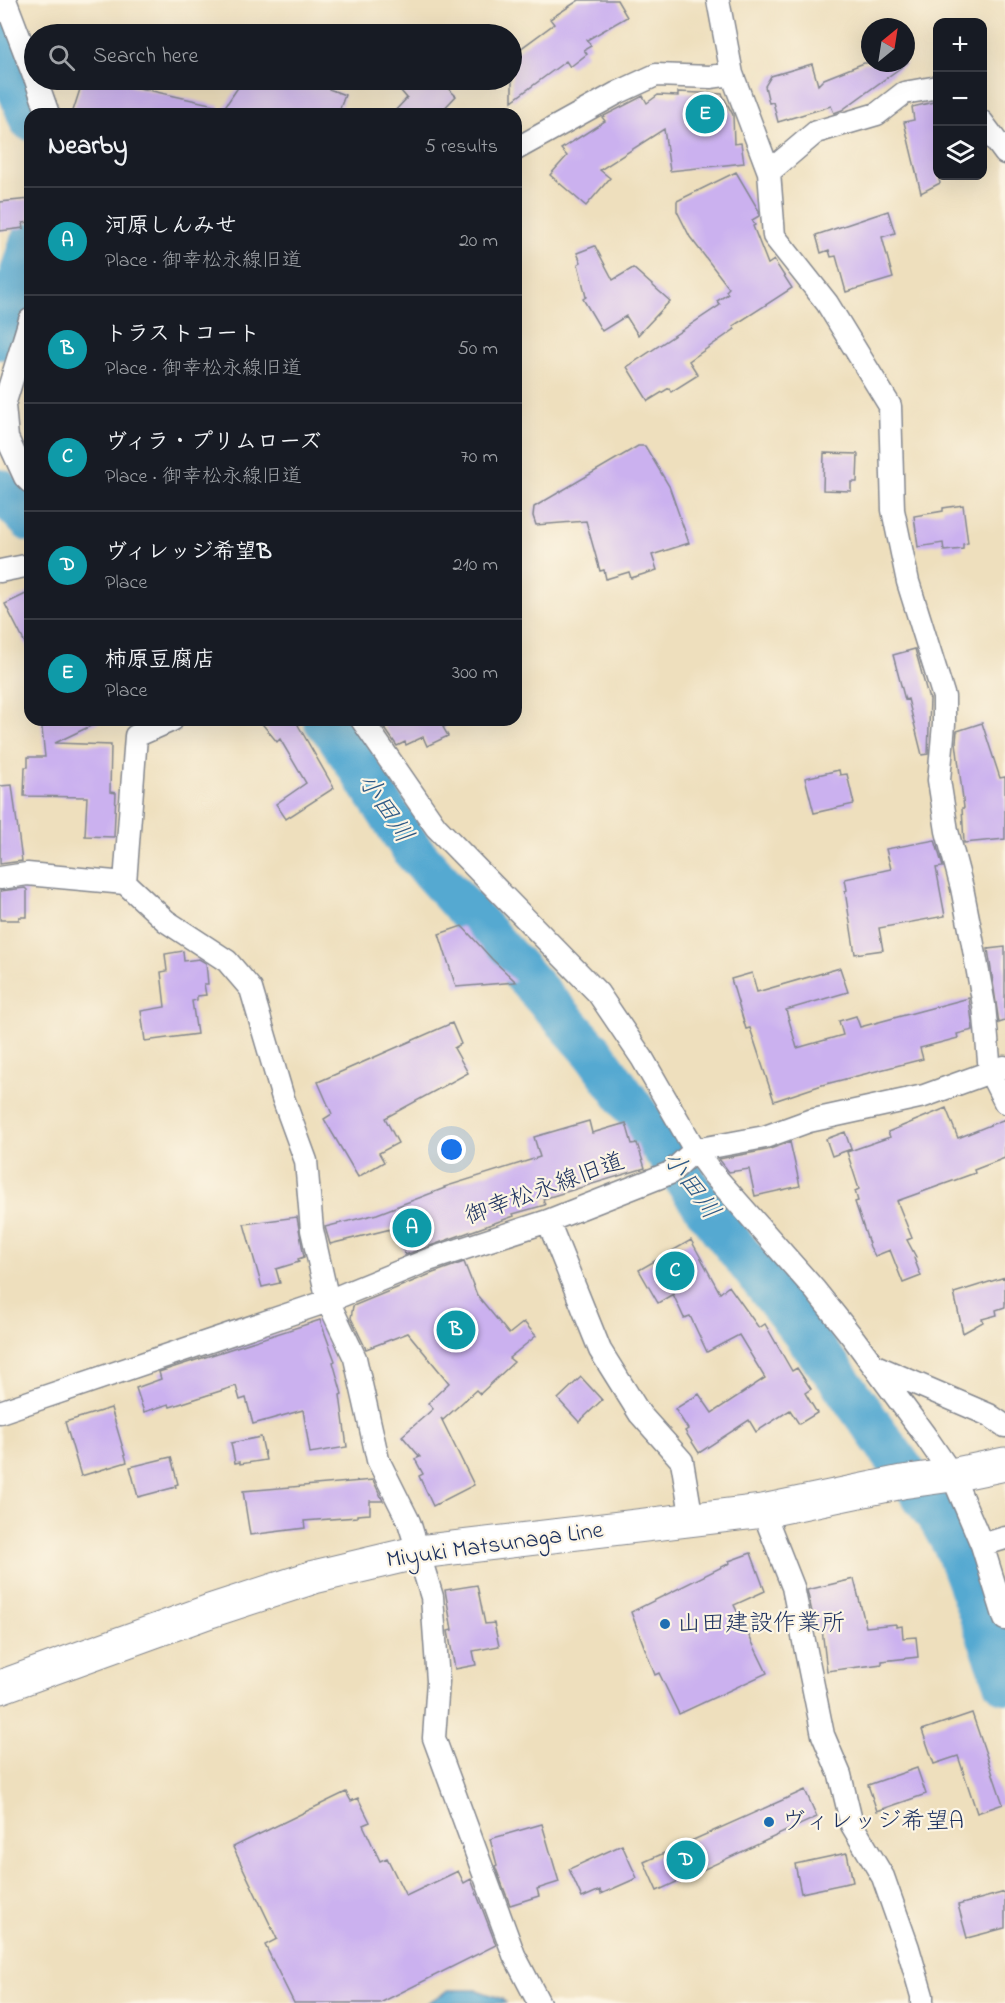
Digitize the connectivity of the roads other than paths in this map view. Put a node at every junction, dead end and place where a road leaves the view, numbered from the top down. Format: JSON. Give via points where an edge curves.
{"nodes":[{"id":1,"x":5,"y":0,"type":"edge"},
{"id":2,"x":718,"y":0,"type":"edge"},
{"id":3,"x":24,"y":49,"type":"edge"},
{"id":4,"x":732,"y":74,"type":"junction"},
{"id":5,"x":933,"y":88,"type":"edge"},
{"id":6,"x":39,"y":90,"type":"edge"},
{"id":7,"x":46,"y":108,"type":"edge"},
{"id":8,"x":985,"y":126,"type":"edge"},
{"id":9,"x":522,"y":146,"type":"edge"},
{"id":10,"x":1005,"y":153,"type":"edge"},
{"id":11,"x":769,"y":172,"type":"junction"},
{"id":12,"x":24,"y":340,"type":"edge"},
{"id":13,"x":24,"y":475,"type":"edge"},
{"id":14,"x":24,"y":566,"type":"edge"},
{"id":15,"x":0,"y":571,"type":"edge"},
{"id":16,"x":158,"y":726,"type":"edge"},
{"id":17,"x":366,"y":726,"type":"edge"},
{"id":18,"x":0,"y":878,"type":"edge"},
{"id":19,"x":125,"y":883,"type":"junction"},
{"id":20,"x":997,"y":1069,"type":"edge"},
{"id":21,"x":1005,"y":1102,"type":"edge"},
{"id":22,"x":693,"y":1152,"type":"junction"},
{"id":23,"x":548,"y":1221,"type":"junction"},
{"id":24,"x":328,"y":1301,"type":"junction"},
{"id":25,"x":871,"y":1364,"type":"junction"},
{"id":26,"x":0,"y":1412,"type":"edge"},
{"id":27,"x":1005,"y":1426,"type":"edge"},
{"id":28,"x":1005,"y":1464,"type":"edge"},
{"id":29,"x":944,"y":1476,"type":"junction"},
{"id":30,"x":764,"y":1511,"type":"junction"},
{"id":31,"x":692,"y":1520,"type":"junction"},
{"id":32,"x":1005,"y":1538,"type":"edge"},
{"id":33,"x":982,"y":1545,"type":"junction"},
{"id":34,"x":419,"y":1552,"type":"junction"},
{"id":35,"x":1005,"y":1619,"type":"edge"},
{"id":36,"x":0,"y":1687,"type":"edge"},
{"id":37,"x":538,"y":2003,"type":"edge"},
{"id":38,"x":922,"y":2003,"type":"edge"}],
"edges":[{"from":1,"to":3,"type":"street"},
{"from":2,"to":4,"type":"street"},
{"from":4,"to":9,"type":"street","via":[[656,75]]},
{"from":4,"to":11,"type":"street"},
{"from":5,"to":11,"type":"street","via":[[904,93],[877,114],[816,132]]},
{"from":6,"to":7,"type":"street"},
{"from":8,"to":10,"type":"street"},
{"from":11,"to":20,"type":"street","via":[[774,236],[827,303],[890,406],[892,510],[908,582],[944,697],[939,780]]},
{"from":12,"to":13,"type":"street","via":[[4,405],[7,438]]},
{"from":14,"to":15,"type":"street"},
{"from":16,"to":19,"type":"street","via":[[136,736]]},
{"from":17,"to":22,"type":"street","via":[[436,828],[598,993],[642,1058]]},
{"from":18,"to":19,"type":"street","via":[[27,874]]},
{"from":19,"to":24,"type":"street","via":[[166,921],[227,961],[251,989],[306,1161],[312,1230]]},
{"from":20,"to":21,"type":"street"},
{"from":20,"to":22,"type":"street","via":[[924,1095],[809,1120],[765,1137]]},
{"from":22,"to":23,"type":"street","name":"御幸松永線旧道","via":[[670,1173]]},
{"from":22,"to":25,"type":"street","via":[[815,1290]]},
{"from":23,"to":24,"type":"street","name":"御幸松永線旧道","via":[[428,1260]]},
{"from":23,"to":31,"type":"street","via":[[600,1350],[640,1414],[682,1461]]},
{"from":24,"to":26,"type":"street","name":"御幸松永線旧道"},
{"from":24,"to":34,"type":"street","via":[[356,1358],[378,1460],[410,1522]]},
{"from":25,"to":27,"type":"street","via":[[989,1414]]},
{"from":25,"to":29,"type":"street"},
{"from":28,"to":29,"type":"main road","name":"Miyuki Matsunaga Line"},
{"from":29,"to":30,"type":"main road","name":"Miyuki Matsunaga Line"},
{"from":29,"to":33,"type":"street"},
{"from":30,"to":31,"type":"main road","name":"Miyuki Matsunaga Line"},
{"from":30,"to":38,"type":"street","via":[[793,1587],[823,1735],[840,1775],[852,1826],[883,1877]]},
{"from":31,"to":34,"type":"main road","name":"Miyuki Matsunaga Line"},
{"from":32,"to":33,"type":"street"},
{"from":33,"to":35,"type":"street"},
{"from":34,"to":36,"type":"main road","name":"Miyuki Matsunaga Line","via":[[314,1577]]},
{"from":34,"to":37,"type":"street","via":[[432,1597],[438,1681],[434,1738],[514,1955]]}]}
